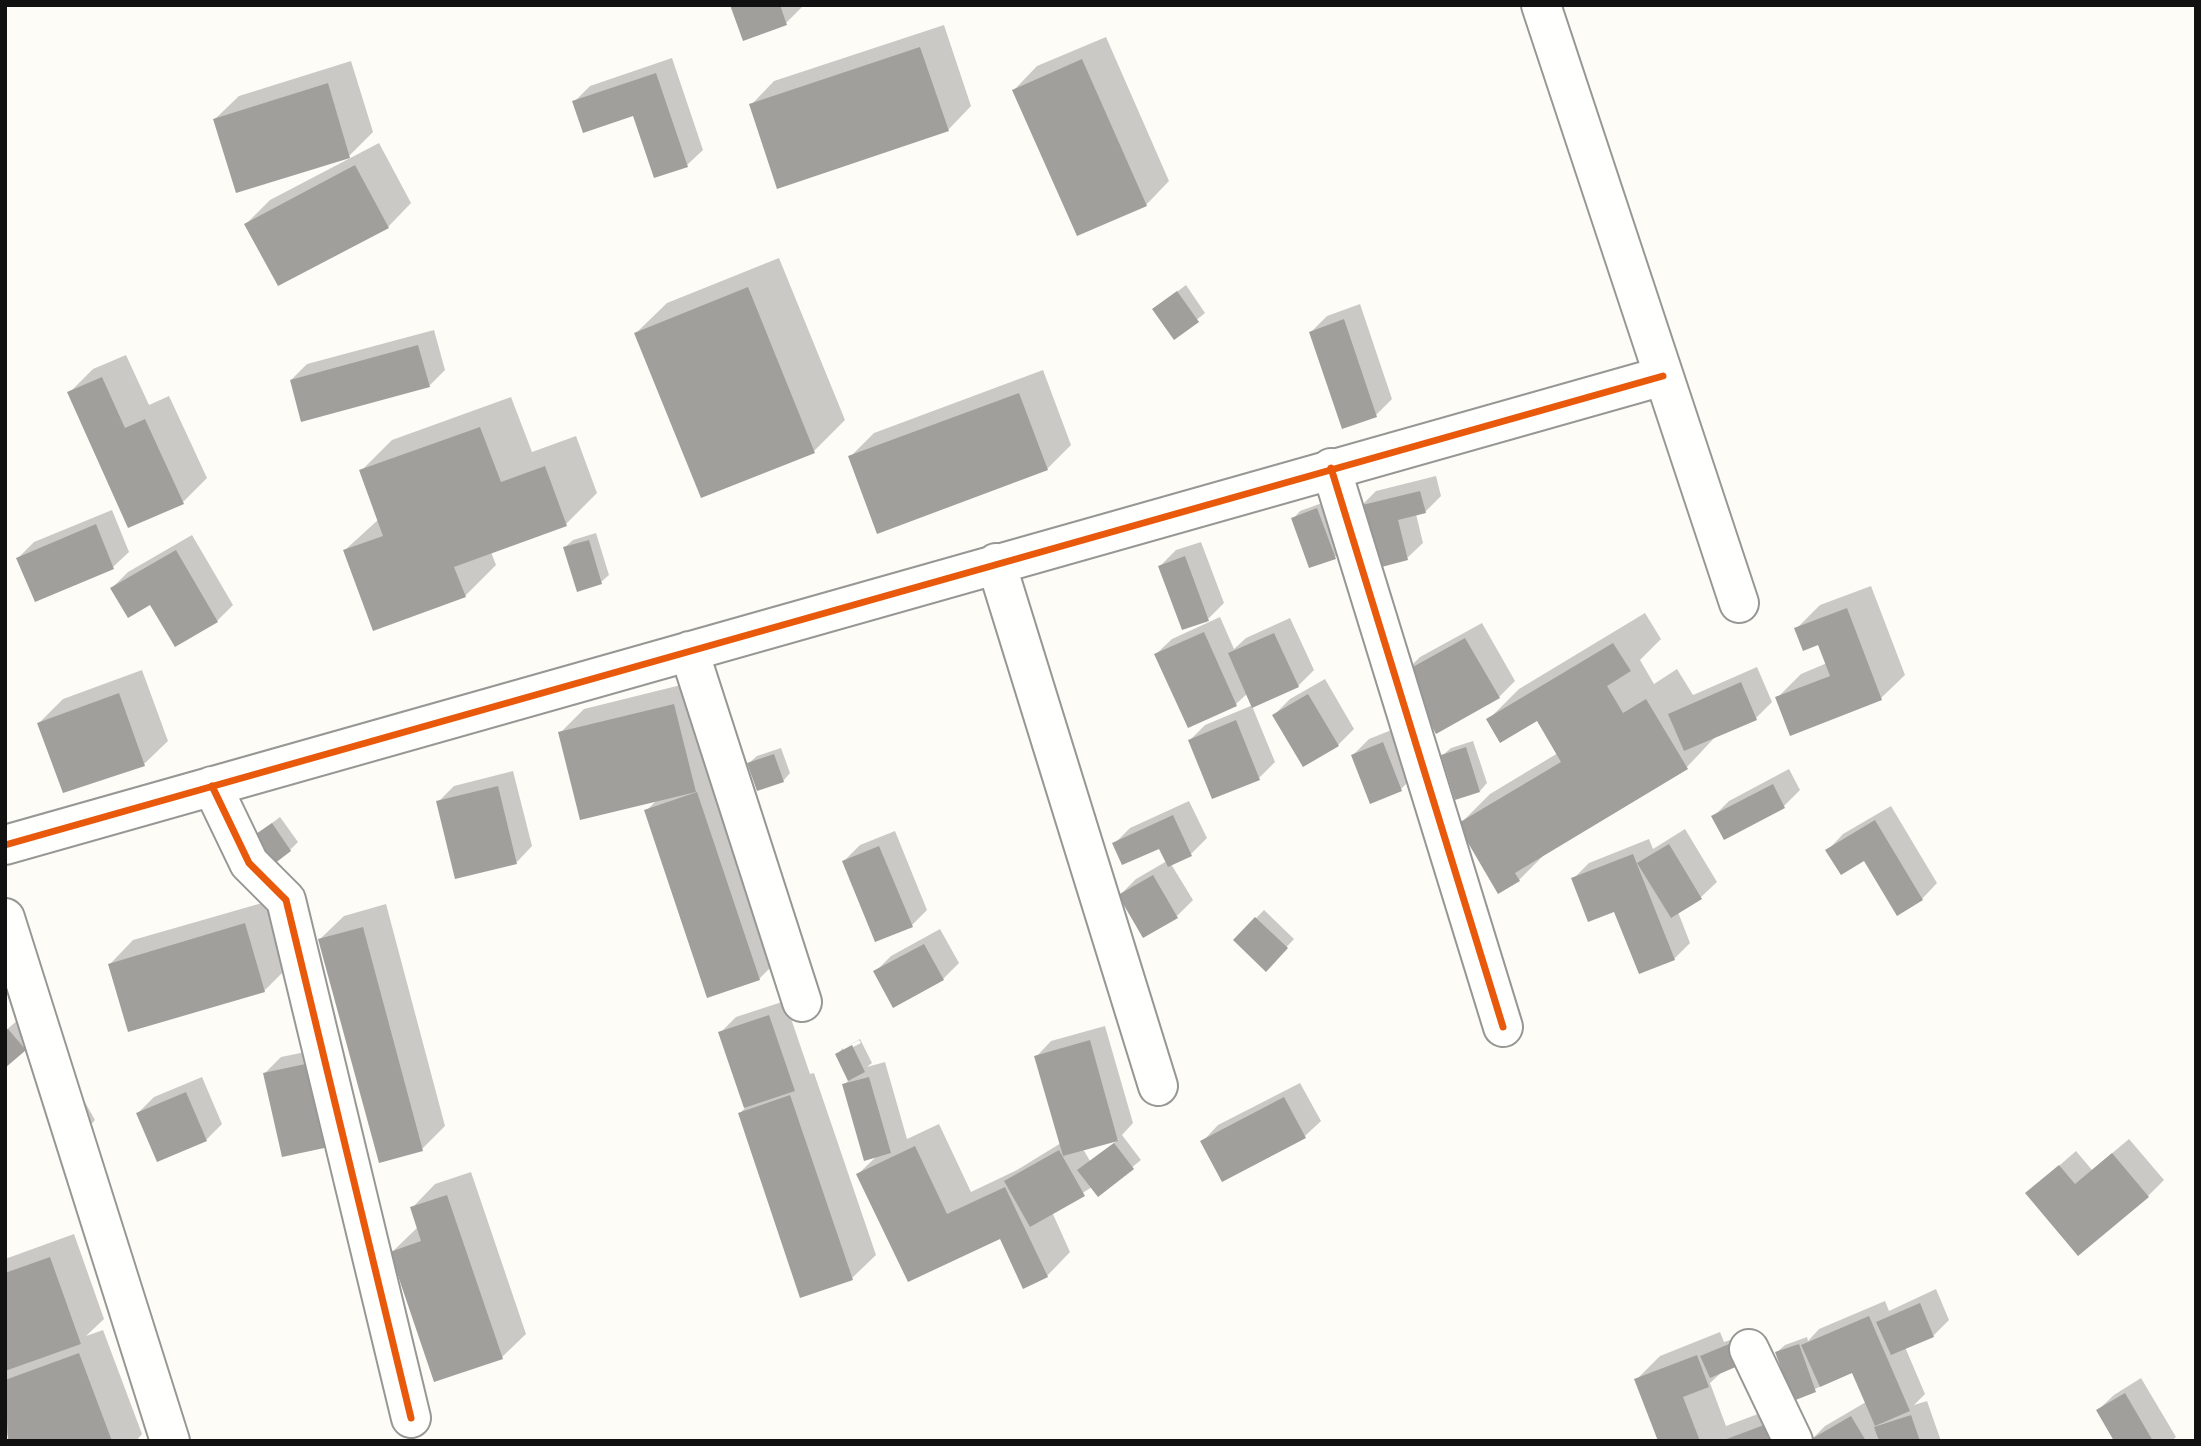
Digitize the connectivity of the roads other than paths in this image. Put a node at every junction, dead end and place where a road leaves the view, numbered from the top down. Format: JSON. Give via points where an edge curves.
{"nodes":[{"id":1,"x":1541,"y":5,"type":"edge"},
{"id":2,"x":1663,"y":376,"type":"junction"},
{"id":3,"x":1331,"y":468,"type":"junction"},
{"id":4,"x":996,"y":563,"type":"junction"},
{"id":5,"x":1739,"y":603,"type":"dead end"},
{"id":6,"x":689,"y":651,"type":"junction"},
{"id":7,"x":212,"y":786,"type":"junction"},
{"id":8,"x":5,"y":845,"type":"edge"},
{"id":9,"x":5,"y":918,"type":"edge"},
{"id":10,"x":802,"y":1002,"type":"dead end"},
{"id":11,"x":1503,"y":1027,"type":"dead end"},
{"id":12,"x":1158,"y":1086,"type":"dead end"},
{"id":13,"x":1749,"y":1349,"type":"dead end"},
{"id":14,"x":411,"y":1418,"type":"dead end"},
{"id":15,"x":170,"y":1441,"type":"edge"},
{"id":16,"x":1793,"y":1441,"type":"edge"}],
"edges":[{"from":1,"to":2,"type":"street"},
{"from":2,"to":3,"type":"street"},
{"from":2,"to":5,"type":"street"},
{"from":3,"to":4,"type":"street"},
{"from":3,"to":11,"type":"street"},
{"from":4,"to":6,"type":"street"},
{"from":4,"to":12,"type":"street"},
{"from":6,"to":7,"type":"street"},
{"from":6,"to":10,"type":"street"},
{"from":7,"to":8,"type":"street"},
{"from":7,"to":14,"type":"street","via":[[249,863],[286,900]]},
{"from":9,"to":15,"type":"street"},
{"from":13,"to":16,"type":"street"}]}
